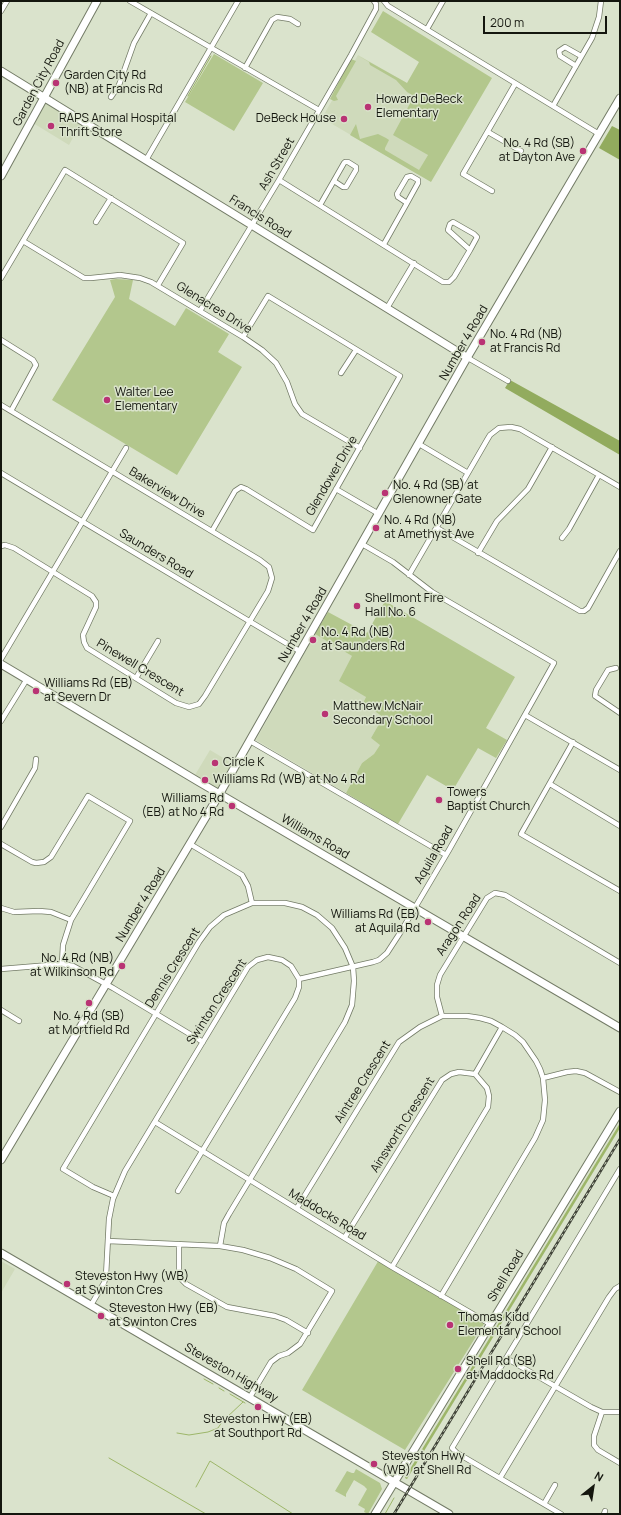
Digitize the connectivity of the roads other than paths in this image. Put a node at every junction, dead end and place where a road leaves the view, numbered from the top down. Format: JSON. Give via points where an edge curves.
{"nodes":[{"id":1,"x":7,"y":1,"type":"edge"},
{"id":2,"x":97,"y":1,"type":"edge"},
{"id":3,"x":130,"y":1,"type":"edge"},
{"id":4,"x":238,"y":1,"type":"edge"},
{"id":5,"x":384,"y":1,"type":"edge"},
{"id":6,"x":443,"y":1,"type":"edge"},
{"id":7,"x":601,"y":1,"type":"edge"},
{"id":8,"x":375,"y":2,"type":"edge"},
{"id":9,"x":1,"y":12,"type":"edge"},
{"id":10,"x":151,"y":13,"type":"junction"},
{"id":11,"x":298,"y":24,"type":"dead end"},
{"id":12,"x":427,"y":29,"type":"junction"},
{"id":13,"x":211,"y":48,"type":"junction"},
{"id":14,"x":582,"y":56,"type":"junction"},
{"id":15,"x":576,"y":66,"type":"junction"},
{"id":16,"x":245,"y":68,"type":"junction"},
{"id":17,"x":1,"y":71,"type":"edge"},
{"id":18,"x":515,"y":84,"type":"junction"},
{"id":19,"x":44,"y":96,"type":"junction"},
{"id":20,"x":111,"y":97,"type":"dead end"},
{"id":21,"x":620,"y":98,"type":"edge"},
{"id":22,"x":553,"y":106,"type":"junction"},
{"id":23,"x":319,"y":110,"type":"junction"},
{"id":24,"x":488,"y":132,"type":"junction"},
{"id":25,"x":599,"y":134,"type":"junction"},
{"id":26,"x":521,"y":151,"type":"dead end"},
{"id":27,"x":146,"y":160,"type":"junction"},
{"id":28,"x":1,"y":176,"type":"edge"},
{"id":29,"x":279,"y":180,"type":"junction"},
{"id":30,"x":334,"y":181,"type":"junction"},
{"id":31,"x":492,"y":191,"type":"dead end"},
{"id":32,"x":111,"y":198,"type":"junction"},
{"id":33,"x":408,"y":203,"type":"junction"},
{"id":34,"x":320,"y":205,"type":"junction"},
{"id":35,"x":96,"y":222,"type":"dead end"},
{"id":36,"x":252,"y":226,"type":"junction"},
{"id":37,"x":23,"y":241,"type":"junction"},
{"id":38,"x":384,"y":244,"type":"junction"},
{"id":39,"x":470,"y":250,"type":"junction"},
{"id":40,"x":414,"y":263,"type":"junction"},
{"id":41,"x":1,"y":278,"type":"edge"},
{"id":42,"x":158,"y":285,"type":"junction"},
{"id":43,"x":388,"y":308,"type":"junction"},
{"id":44,"x":200,"y":311,"type":"junction"},
{"id":45,"x":243,"y":337,"type":"junction"},
{"id":46,"x":1,"y":340,"type":"edge"},
{"id":47,"x":356,"y":350,"type":"junction"},
{"id":48,"x":468,"y":358,"type":"junction"},
{"id":49,"x":342,"y":373,"type":"dead end"},
{"id":50,"x":508,"y":381,"type":"dead end"},
{"id":51,"x":1,"y":406,"type":"edge"},
{"id":52,"x":11,"y":411,"type":"junction"},
{"id":53,"x":419,"y":444,"type":"junction"},
{"id":54,"x":552,"y":447,"type":"junction"},
{"id":55,"x":126,"y":448,"type":"dead end"},
{"id":56,"x":360,"y":448,"type":"junction"},
{"id":57,"x":112,"y":471,"type":"junction"},
{"id":58,"x":1,"y":473,"type":"edge"},
{"id":59,"x":468,"y":473,"type":"junction"},
{"id":60,"x":599,"y":475,"type":"junction"},
{"id":61,"x":620,"y":487,"type":"edge"},
{"id":62,"x":336,"y":489,"type":"junction"},
{"id":63,"x":379,"y":514,"type":"junction"},
{"id":64,"x":82,"y":521,"type":"junction"},
{"id":65,"x":437,"y":528,"type":"junction"},
{"id":66,"x":212,"y":531,"type":"junction"},
{"id":67,"x":562,"y":538,"type":"dead end"},
{"id":68,"x":362,"y":544,"type":"junction"},
{"id":69,"x":1,"y":546,"type":"edge"},
{"id":70,"x":478,"y":552,"type":"junction"},
{"id":71,"x":620,"y":552,"type":"edge"},
{"id":72,"x":53,"y":572,"type":"junction"},
{"id":73,"x":409,"y":575,"type":"junction"},
{"id":74,"x":250,"y":622,"type":"junction"},
{"id":75,"x":158,"y":641,"type":"dead end"},
{"id":76,"x":301,"y":652,"type":"junction"},
{"id":77,"x":1,"y":659,"type":"edge"},
{"id":78,"x":1,"y":664,"type":"edge"},
{"id":79,"x":616,"y":668,"type":"dead end"},
{"id":80,"x":136,"y":678,"type":"junction"},
{"id":81,"x":27,"y":679,"type":"junction"},
{"id":82,"x":620,"y":712,"type":"edge"},
{"id":83,"x":525,"y":715,"type":"junction"},
{"id":84,"x":1,"y":721,"type":"edge"},
{"id":85,"x":250,"y":741,"type":"junction"},
{"id":86,"x":573,"y":742,"type":"junction"},
{"id":87,"x":36,"y":758,"type":"dead end"},
{"id":88,"x":620,"y":770,"type":"edge"},
{"id":89,"x":550,"y":784,"type":"junction"},
{"id":90,"x":220,"y":794,"type":"junction"},
{"id":91,"x":620,"y":826,"type":"edge"},
{"id":92,"x":1,"y":827,"type":"edge"},
{"id":93,"x":1,"y":844,"type":"edge"},
{"id":94,"x":190,"y":844,"type":"junction"},
{"id":95,"x":446,"y":855,"type":"junction"},
{"id":96,"x":620,"y":891,"type":"edge"},
{"id":97,"x":252,"y":903,"type":"junction"},
{"id":98,"x":1,"y":908,"type":"edge"},
{"id":99,"x":414,"y":908,"type":"junction"},
{"id":100,"x":71,"y":920,"type":"junction"},
{"id":101,"x":464,"y":936,"type":"junction"},
{"id":102,"x":620,"y":963,"type":"edge"},
{"id":103,"x":62,"y":964,"type":"junction"},
{"id":104,"x":353,"y":967,"type":"junction"},
{"id":105,"x":1,"y":969,"type":"edge"},
{"id":106,"x":299,"y":978,"type":"junction"},
{"id":107,"x":106,"y":984,"type":"junction"},
{"id":108,"x":1,"y":1010,"type":"edge"},
{"id":109,"x":156,"y":1013,"type":"junction"},
{"id":110,"x":442,"y":1016,"type":"junction"},
{"id":111,"x":19,"y":1021,"type":"dead end"},
{"id":112,"x":502,"y":1027,"type":"junction"},
{"id":113,"x":620,"y":1028,"type":"edge"},
{"id":114,"x":203,"y":1042,"type":"junction"},
{"id":115,"x":475,"y":1074,"type":"junction"},
{"id":116,"x":542,"y":1078,"type":"junction"},
{"id":117,"x":620,"y":1092,"type":"edge"},
{"id":118,"x":620,"y":1111,"type":"edge"},
{"id":119,"x":155,"y":1122,"type":"junction"},
{"id":120,"x":202,"y":1151,"type":"junction"},
{"id":121,"x":1,"y":1160,"type":"edge"},
{"id":122,"x":620,"y":1170,"type":"edge"},
{"id":123,"x":249,"y":1180,"type":"junction"},
{"id":124,"x":178,"y":1192,"type":"dead end"},
{"id":125,"x":114,"y":1196,"type":"junction"},
{"id":126,"x":297,"y":1208,"type":"junction"},
{"id":127,"x":345,"y":1237,"type":"junction"},
{"id":128,"x":108,"y":1241,"type":"junction"},
{"id":129,"x":179,"y":1244,"type":"junction"},
{"id":130,"x":220,"y":1246,"type":"junction"},
{"id":131,"x":1,"y":1253,"type":"edge"},
{"id":132,"x":392,"y":1267,"type":"junction"},
{"id":133,"x":620,"y":1286,"type":"edge"},
{"id":134,"x":441,"y":1296,"type":"junction"},
{"id":135,"x":91,"y":1304,"type":"junction"},
{"id":136,"x":490,"y":1324,"type":"junction"},
{"id":137,"x":308,"y":1333,"type":"junction"},
{"id":138,"x":506,"y":1358,"type":"junction"},
{"id":139,"x":555,"y":1387,"type":"junction"},
{"id":140,"x":250,"y":1397,"type":"junction"},
{"id":141,"x":602,"y":1412,"type":"junction"},
{"id":142,"x":620,"y":1412,"type":"edge"},
{"id":143,"x":620,"y":1463,"type":"edge"},
{"id":144,"x":500,"y":1478,"type":"junction"},
{"id":145,"x":394,"y":1482,"type":"junction"},
{"id":146,"x":555,"y":1485,"type":"dead end"},
{"id":147,"x":544,"y":1504,"type":"junction"},
{"id":148,"x":375,"y":1514,"type":"edge"},
{"id":149,"x":449,"y":1514,"type":"edge"},
{"id":150,"x":561,"y":1514,"type":"edge"}],
"edges":[{"from":1,"to":9,"type":"street"},
{"from":2,"to":19,"type":"street","name":"Garden City Road"},
{"from":3,"to":10,"type":"street"},
{"from":4,"to":13,"type":"street"},
{"from":5,"to":12,"type":"street","via":[[388,6]]},
{"from":6,"to":12,"type":"street"},
{"from":7,"to":14,"type":"street","via":[[592,38]]},
{"from":8,"to":23,"type":"street","name":"Ash Street","via":[[376,9]]},
{"from":10,"to":13,"type":"street"},
{"from":10,"to":20,"type":"street","via":[[134,44],[120,85]]},
{"from":11,"to":16,"type":"street","via":[[290,19],[277,17],[272,20]]},
{"from":12,"to":18,"type":"street"},
{"from":13,"to":16,"type":"street"},
{"from":13,"to":27,"type":"street"},
{"from":14,"to":15,"type":"street"},
{"from":14,"to":15,"type":"street","via":[[567,48],[560,49],[560,56]]},
{"from":15,"to":22,"type":"street"},
{"from":16,"to":23,"type":"street"},
{"from":17,"to":19,"type":"street","name":"Francis Road"},
{"from":18,"to":22,"type":"street"},
{"from":18,"to":24,"type":"street"},
{"from":19,"to":27,"type":"street","name":"Francis Road"},
{"from":19,"to":28,"type":"street","name":"Garden City Road"},
{"from":21,"to":25,"type":"street","name":"Number 4 Road"},
{"from":22,"to":25,"type":"street"},
{"from":23,"to":29,"type":"street","name":"Ash Street"},
{"from":24,"to":26,"type":"street"},
{"from":24,"to":31,"type":"street","via":[[463,174]]},
{"from":25,"to":48,"type":"street","name":"Number 4 Road"},
{"from":27,"to":36,"type":"street","name":"Francis Road"},
{"from":29,"to":34,"type":"street"},
{"from":29,"to":36,"type":"street","name":"Ash Street"},
{"from":30,"to":30,"type":"street","via":[[346,161],[356,167],[346,187]]},
{"from":30,"to":34,"type":"street"},
{"from":32,"to":35,"type":"street"},
{"from":32,"to":37,"type":"street","via":[[65,170]]},
{"from":32,"to":42,"type":"street","via":[[183,243]]},
{"from":33,"to":33,"type":"street","via":[[419,182],[411,176],[406,177],[397,194]]},
{"from":33,"to":38,"type":"street"},
{"from":34,"to":38,"type":"street"},
{"from":36,"to":43,"type":"street","name":"Francis Road"},
{"from":36,"to":44,"type":"street","name":"Ash Street"},
{"from":37,"to":41,"type":"street"},
{"from":37,"to":42,"type":"street","name":"Glenacres Drive","via":[[84,278],[128,276]]},
{"from":38,"to":40,"type":"street"},
{"from":39,"to":39,"type":"street","via":[[476,236],[453,222],[448,230]]},
{"from":39,"to":40,"type":"street","via":[[449,282],[443,282]]},
{"from":40,"to":43,"type":"street"},
{"from":42,"to":44,"type":"street","name":"Glenacres Drive"},
{"from":43,"to":48,"type":"street","name":"Francis Road"},
{"from":44,"to":45,"type":"street","name":"Glenacres Drive"},
{"from":45,"to":47,"type":"street","via":[[268,296]]},
{"from":45,"to":56,"type":"street","name":"Glenacres Drive","via":[[276,363],[302,414]]},
{"from":46,"to":52,"type":"street","via":[[31,358],[36,365]]},
{"from":47,"to":49,"type":"street"},
{"from":47,"to":56,"type":"street","name":"Glendower Drive","via":[[400,376]]},
{"from":48,"to":50,"type":"street","name":"Francis Road"},
{"from":48,"to":53,"type":"street","name":"Number 4 Road"},
{"from":51,"to":52,"type":"street","name":"Bakerview Drive"},
{"from":52,"to":57,"type":"street","name":"Bakerview Drive"},
{"from":53,"to":59,"type":"street"},
{"from":53,"to":63,"type":"street","name":"Number 4 Road"},
{"from":54,"to":59,"type":"street","via":[[520,429],[502,427],[490,435]]},
{"from":54,"to":60,"type":"street"},
{"from":54,"to":70,"type":"street","via":[[528,489],[497,521]]},
{"from":55,"to":57,"type":"street"},
{"from":56,"to":62,"type":"street","name":"Glendower Drive"},
{"from":57,"to":64,"type":"street"},
{"from":57,"to":66,"type":"street","name":"Bakerview Drive"},
{"from":58,"to":64,"type":"street","name":"Saunders Road"},
{"from":59,"to":65,"type":"street"},
{"from":60,"to":61,"type":"street"},
{"from":60,"to":67,"type":"street"},
{"from":62,"to":63,"type":"street"},
{"from":62,"to":66,"type":"street","name":"Glendower Drive","via":[[313,530],[246,489],[239,488]]},
{"from":63,"to":68,"type":"street","name":"Number 4 Road"},
{"from":64,"to":72,"type":"street"},
{"from":64,"to":74,"type":"street","name":"Saunders Road"},
{"from":65,"to":70,"type":"street"},
{"from":65,"to":73,"type":"street"},
{"from":66,"to":74,"type":"street","name":"Bakerview Drive","via":[[260,560],[270,570],[270,588]]},
{"from":68,"to":73,"type":"street","via":[[393,562]]},
{"from":68,"to":76,"type":"street","name":"Number 4 Road"},
{"from":69,"to":72,"type":"street","name":"Pinewell Crescent","via":[[14,548]]},
{"from":70,"to":71,"type":"street","via":[[582,612],[588,608]]},
{"from":72,"to":77,"type":"street"},
{"from":72,"to":80,"type":"street","name":"Pinewell Crescent","via":[[87,592],[96,602],[95,610],[83,635],[87,648]]},
{"from":73,"to":83,"type":"street","name":"Aquila Road","via":[[436,595],[554,663]]},
{"from":74,"to":76,"type":"street","name":"Saunders Road"},
{"from":74,"to":80,"type":"street","name":"Pinewell Crescent","via":[[202,701],[195,706],[182,705]]},
{"from":75,"to":80,"type":"street"},
{"from":76,"to":85,"type":"street","name":"Number 4 Road"},
{"from":78,"to":81,"type":"street","name":"Williams Road"},
{"from":79,"to":82,"type":"street","via":[[608,670],[595,696]]},
{"from":81,"to":84,"type":"street"},
{"from":81,"to":90,"type":"street","name":"Williams Road"},
{"from":83,"to":86,"type":"street"},
{"from":83,"to":95,"type":"street","name":"Aquila Road"},
{"from":85,"to":90,"type":"street","name":"Number 4 Road"},
{"from":85,"to":95,"type":"street"},
{"from":86,"to":88,"type":"street"},
{"from":86,"to":89,"type":"street"},
{"from":87,"to":92,"type":"street","via":[[35,768]]},
{"from":89,"to":91,"type":"street"},
{"from":89,"to":96,"type":"street","via":[[521,834]]},
{"from":90,"to":94,"type":"street","name":"Number 4 Road"},
{"from":90,"to":99,"type":"street","name":"Williams Road"},
{"from":93,"to":100,"type":"street","via":[[32,862],[44,862],[51,857],[88,796],[130,821]]},
{"from":94,"to":97,"type":"street","via":[[242,875]]},
{"from":94,"to":107,"type":"street","name":"Number 4 Road"},
{"from":95,"to":99,"type":"street","name":"Aquila Road"},
{"from":97,"to":104,"type":"street","name":"Dennis Crescent","via":[[289,904],[317,915],[332,928]]},
{"from":97,"to":109,"type":"street","name":"Dennis Crescent","via":[[224,915],[210,927]]},
{"from":98,"to":100,"type":"street","via":[[14,912],[50,912]]},
{"from":99,"to":101,"type":"street","name":"Williams Road"},
{"from":99,"to":104,"type":"street","name":"Aquila Road","via":[[400,934],[383,956],[373,962]]},
{"from":100,"to":103,"type":"street","via":[[63,945]]},
{"from":101,"to":102,"type":"street","name":"Aragon Road","via":[[487,898],[500,893]]},
{"from":101,"to":110,"type":"street","name":"Aragon Road","via":[[440,975],[437,985]]},
{"from":101,"to":113,"type":"street","name":"Williams Road"},
{"from":103,"to":105,"type":"street"},
{"from":103,"to":107,"type":"street","via":[[79,968]]},
{"from":104,"to":106,"type":"street","name":"Aquila Road"},
{"from":104,"to":123,"type":"street","name":"Dennis Crescent","via":[[352,1005],[345,1022]]},
{"from":106,"to":114,"type":"street","name":"Swinton Crescent","via":[[291,966],[282,960],[268,957],[252,963]]},
{"from":106,"to":120,"type":"street","via":[[295,998]]},
{"from":107,"to":109,"type":"street"},
{"from":107,"to":121,"type":"street","name":"Number 4 Road"},
{"from":108,"to":111,"type":"street"},
{"from":109,"to":114,"type":"street"},
{"from":109,"to":125,"type":"street","name":"Dennis Crescent","via":[[63,1169]]},
{"from":110,"to":112,"type":"street","name":"Aintree Crescent","via":[[480,1018]]},
{"from":110,"to":126,"type":"street","name":"Aintree Crescent","via":[[399,1042]]},
{"from":112,"to":115,"type":"street"},
{"from":112,"to":116,"type":"street","name":"Aintree Crescent","via":[[515,1035],[529,1050]]},
{"from":114,"to":119,"type":"street","name":"Swinton Crescent"},
{"from":115,"to":127,"type":"street","name":"Ainsworth Crescent","via":[[459,1072],[442,1080]]},
{"from":115,"to":132,"type":"street","via":[[487,1088],[488,1107]]},
{"from":116,"to":117,"type":"street","via":[[576,1071],[586,1073]]},
{"from":116,"to":134,"type":"street","name":"Aintree Crescent","via":[[545,1104],[540,1129]]},
{"from":118,"to":136,"type":"street","name":"Shell Road"},
{"from":119,"to":120,"type":"street","name":"Maddocks Road"},
{"from":119,"to":125,"type":"street","name":"Swinton Crescent","via":[[125,1171]]},
{"from":120,"to":123,"type":"street","name":"Maddocks Road"},
{"from":120,"to":124,"type":"street"},
{"from":122,"to":138,"type":"street"},
{"from":123,"to":126,"type":"street","name":"Maddocks Road"},
{"from":123,"to":130,"type":"street","name":"Dennis Crescent","via":[[224,1223]]},
{"from":125,"to":128,"type":"street","name":"Swinton Crescent"},
{"from":126,"to":127,"type":"street","name":"Maddocks Road"},
{"from":127,"to":132,"type":"street","name":"Maddocks Road"},
{"from":128,"to":129,"type":"street"},
{"from":128,"to":135,"type":"street","name":"Swinton Crescent","via":[[106,1276]]},
{"from":129,"to":130,"type":"street"},
{"from":129,"to":137,"type":"street","via":[[179,1273],[186,1284],[226,1307],[275,1316]]},
{"from":130,"to":137,"type":"street","via":[[270,1258],[296,1269],[332,1291]]},
{"from":131,"to":135,"type":"street","name":"Steveston Highway"},
{"from":132,"to":134,"type":"street","name":"Maddocks Road"},
{"from":133,"to":139,"type":"street","via":[[609,1298]]},
{"from":134,"to":136,"type":"street","name":"Maddocks Road"},
{"from":135,"to":140,"type":"street","name":"Steveston Highway"},
{"from":136,"to":145,"type":"street","name":"Shell Road"},
{"from":137,"to":140,"type":"street","via":[[295,1348],[271,1362]]},
{"from":138,"to":139,"type":"street"},
{"from":138,"to":144,"type":"street","via":[[452,1449]]},
{"from":139,"to":141,"type":"street"},
{"from":139,"to":144,"type":"street"},
{"from":140,"to":145,"type":"street","name":"Steveston Highway"},
{"from":141,"to":142,"type":"street"},
{"from":141,"to":143,"type":"street","via":[[594,1436],[594,1445],[602,1453]]},
{"from":144,"to":147,"type":"street"},
{"from":145,"to":148,"type":"street","name":"Shell Road"},
{"from":145,"to":149,"type":"street","name":"Steveston Highway"},
{"from":146,"to":147,"type":"street"},
{"from":147,"to":150,"type":"street"}]}
